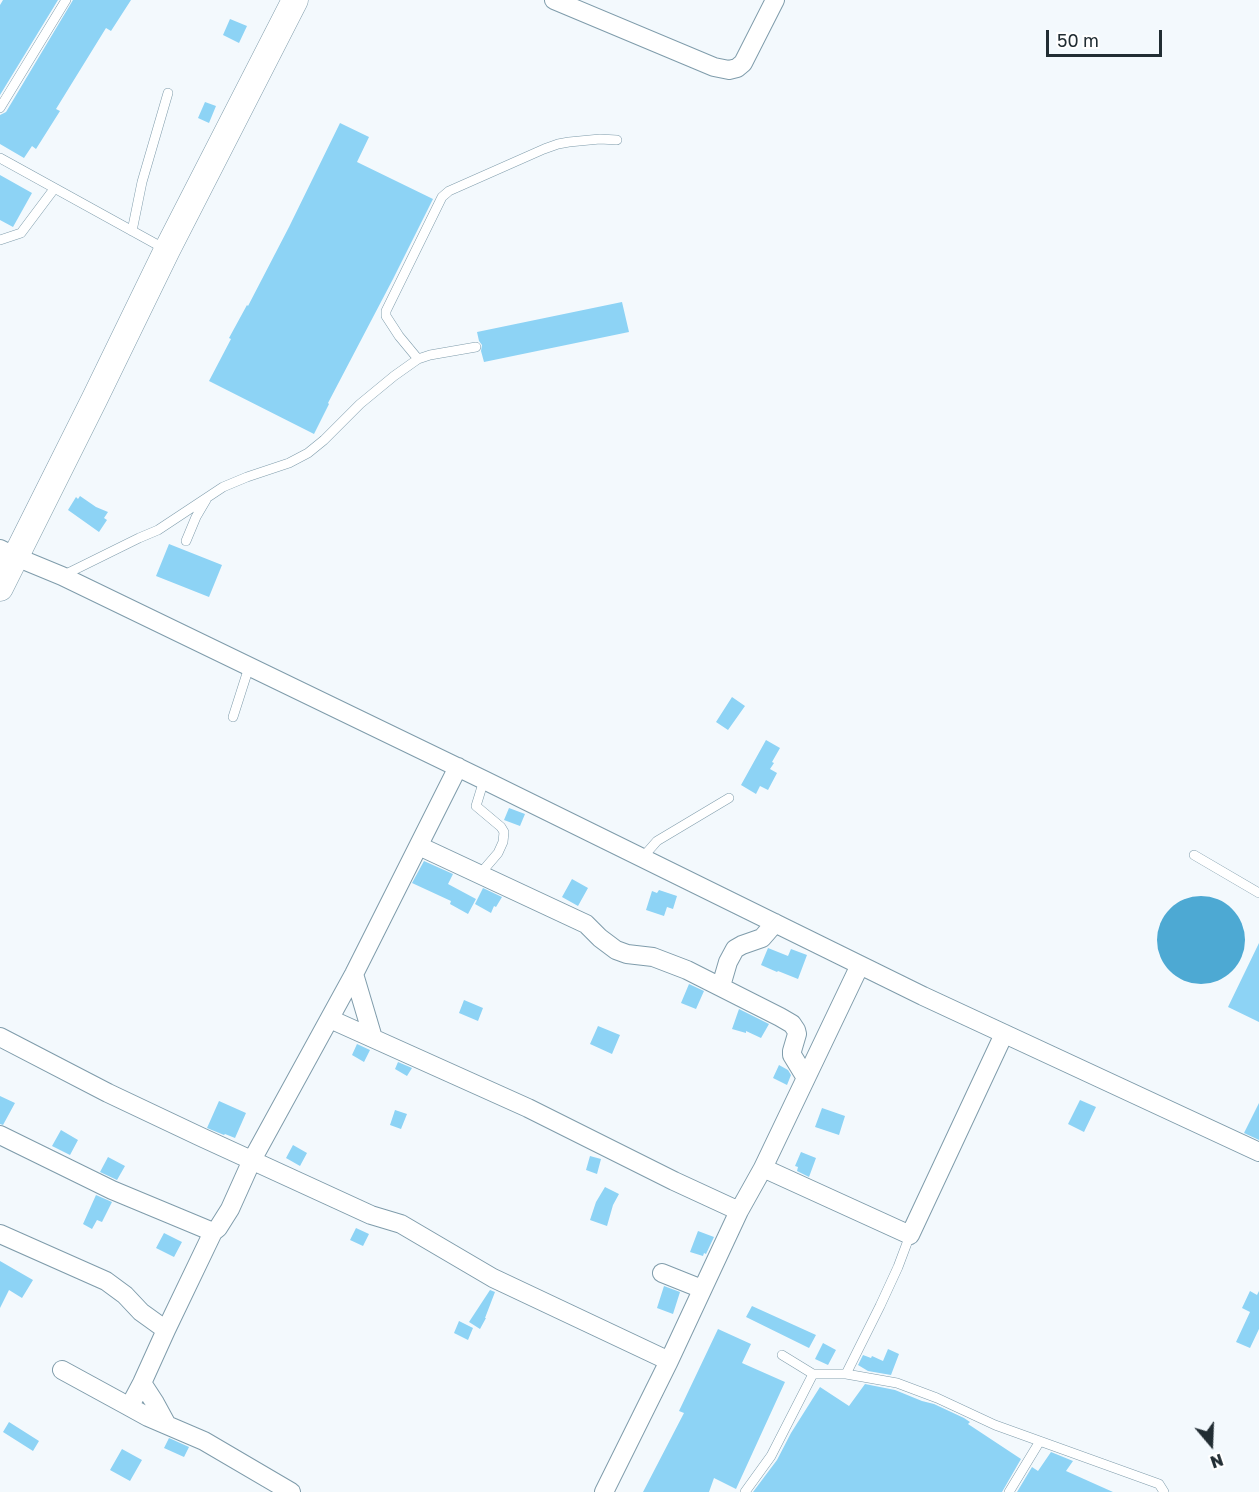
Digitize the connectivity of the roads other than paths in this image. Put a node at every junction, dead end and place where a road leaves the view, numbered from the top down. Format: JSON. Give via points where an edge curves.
{"nodes":[{"id":1,"x":66,"y":0,"type":"edge"},
{"id":2,"x":295,"y":0,"type":"edge"},
{"id":3,"x":554,"y":0,"type":"edge"},
{"id":4,"x":775,"y":0,"type":"edge"},
{"id":5,"x":168,"y":93,"type":"dead end"},
{"id":6,"x":0,"y":108,"type":"edge"},
{"id":7,"x":617,"y":140,"type":"dead end"},
{"id":8,"x":0,"y":158,"type":"edge"},
{"id":9,"x":54,"y":189,"type":"junction"},
{"id":10,"x":132,"y":231,"type":"junction"},
{"id":11,"x":0,"y":240,"type":"edge"},
{"id":12,"x":167,"y":250,"type":"junction"},
{"id":13,"x":476,"y":347,"type":"dead end"},
{"id":14,"x":418,"y":359,"type":"junction"},
{"id":15,"x":208,"y":497,"type":"junction"},
{"id":16,"x":186,"y":541,"type":"dead end"},
{"id":17,"x":8,"y":553,"type":"edge"},
{"id":18,"x":62,"y":576,"type":"junction"},
{"id":19,"x":0,"y":588,"type":"edge"},
{"id":20,"x":249,"y":667,"type":"junction"},
{"id":21,"x":233,"y":717,"type":"dead end"},
{"id":22,"x":458,"y":767,"type":"junction"},
{"id":23,"x":484,"y":780,"type":"junction"},
{"id":24,"x":729,"y":798,"type":"dead end"},
{"id":25,"x":419,"y":846,"type":"junction"},
{"id":26,"x":1194,"y":855,"type":"dead end"},
{"id":27,"x":643,"y":857,"type":"junction"},
{"id":28,"x":480,"y":874,"type":"junction"},
{"id":29,"x":1259,"y":893,"type":"edge"},
{"id":30,"x":774,"y":923,"type":"junction"},
{"id":31,"x":860,"y":965,"type":"junction"},
{"id":32,"x":354,"y":974,"type":"junction"},
{"id":33,"x":721,"y":986,"type":"junction"},
{"id":34,"x":330,"y":1019,"type":"junction"},
{"id":35,"x":1005,"y":1034,"type":"junction"},
{"id":36,"x":0,"y":1037,"type":"edge"},
{"id":37,"x":373,"y":1038,"type":"junction"},
{"id":38,"x":806,"y":1078,"type":"junction"},
{"id":39,"x":2,"y":1142,"type":"edge"},
{"id":40,"x":1259,"y":1152,"type":"edge"},
{"id":41,"x":252,"y":1160,"type":"junction"},
{"id":42,"x":764,"y":1168,"type":"junction"},
{"id":43,"x":738,"y":1211,"type":"junction"},
{"id":44,"x":213,"y":1232,"type":"junction"},
{"id":45,"x":0,"y":1234,"type":"edge"},
{"id":46,"x":910,"y":1235,"type":"junction"},
{"id":47,"x":662,"y":1273,"type":"dead end"},
{"id":48,"x":702,"y":1289,"type":"junction"},
{"id":49,"x":166,"y":1330,"type":"junction"},
{"id":50,"x":782,"y":1355,"type":"dead end"},
{"id":51,"x":669,"y":1361,"type":"junction"},
{"id":52,"x":62,"y":1370,"type":"dead end"},
{"id":53,"x":813,"y":1374,"type":"junction"},
{"id":54,"x":846,"y":1374,"type":"junction"},
{"id":55,"x":142,"y":1383,"type":"junction"},
{"id":56,"x":128,"y":1406,"type":"junction"},
{"id":57,"x":166,"y":1425,"type":"junction"},
{"id":58,"x":1040,"y":1441,"type":"junction"},
{"id":59,"x":291,"y":1492,"type":"edge"},
{"id":60,"x":604,"y":1492,"type":"edge"},
{"id":61,"x":745,"y":1492,"type":"edge"},
{"id":62,"x":1009,"y":1492,"type":"edge"},
{"id":63,"x":1164,"y":1492,"type":"edge"}],
"edges":[{"from":1,"to":6,"type":"lane"},
{"from":2,"to":12,"type":"street"},
{"from":3,"to":4,"type":"street","via":[[729,70],[743,63]]},
{"from":5,"to":10,"type":"lane"},
{"from":7,"to":14,"type":"lane","via":[[558,144],[442,196],[386,311],[399,336]]},
{"from":8,"to":9,"type":"lane"},
{"from":9,"to":10,"type":"lane"},
{"from":9,"to":11,"type":"lane","via":[[21,233]]},
{"from":10,"to":12,"type":"lane"},
{"from":12,"to":17,"type":"street"},
{"from":13,"to":14,"type":"lane"},
{"from":14,"to":15,"type":"lane","via":[[360,404],[308,453],[234,482]]},
{"from":15,"to":16,"type":"lane"},
{"from":15,"to":18,"type":"lane","via":[[158,530]]},
{"from":17,"to":18,"type":"street"},
{"from":17,"to":19,"type":"street"},
{"from":18,"to":20,"type":"street"},
{"from":20,"to":21,"type":"lane"},
{"from":20,"to":22,"type":"street"},
{"from":22,"to":23,"type":"street"},
{"from":22,"to":25,"type":"street"},
{"from":23,"to":27,"type":"street"},
{"from":23,"to":28,"type":"lane","via":[[476,806],[504,832],[498,853]]},
{"from":24,"to":27,"type":"lane","via":[[657,841]]},
{"from":25,"to":28,"type":"street"},
{"from":25,"to":32,"type":"street"},
{"from":26,"to":29,"type":"lane"},
{"from":27,"to":30,"type":"street"},
{"from":28,"to":33,"type":"street","via":[[586,924],[616,950],[652,957]]},
{"from":30,"to":31,"type":"street"},
{"from":30,"to":33,"type":"street","via":[[762,938],[735,949]]},
{"from":31,"to":35,"type":"street"},
{"from":31,"to":38,"type":"street"},
{"from":32,"to":34,"type":"street"},
{"from":32,"to":37,"type":"street"},
{"from":33,"to":38,"type":"street","via":[[792,1024],[797,1034],[792,1055]]},
{"from":34,"to":37,"type":"street"},
{"from":34,"to":41,"type":"street"},
{"from":35,"to":40,"type":"street"},
{"from":35,"to":46,"type":"street"},
{"from":36,"to":41,"type":"street"},
{"from":37,"to":43,"type":"street","via":[[528,1108]]},
{"from":38,"to":42,"type":"street"},
{"from":39,"to":44,"type":"street"},
{"from":41,"to":44,"type":"street","via":[[230,1209]]},
{"from":41,"to":51,"type":"street","via":[[371,1215],[401,1224],[493,1278]]},
{"from":42,"to":43,"type":"street"},
{"from":42,"to":46,"type":"street"},
{"from":43,"to":48,"type":"street"},
{"from":44,"to":49,"type":"street"},
{"from":45,"to":49,"type":"street","via":[[106,1281]]},
{"from":46,"to":54,"type":"lane"},
{"from":47,"to":48,"type":"street"},
{"from":48,"to":51,"type":"street"},
{"from":49,"to":55,"type":"street"},
{"from":50,"to":53,"type":"lane"},
{"from":51,"to":60,"type":"street"},
{"from":52,"to":56,"type":"street"},
{"from":53,"to":54,"type":"lane"},
{"from":53,"to":61,"type":"lane","via":[[771,1456]]},
{"from":54,"to":58,"type":"lane","via":[[897,1383]]},
{"from":55,"to":56,"type":"street"},
{"from":55,"to":57,"type":"street"},
{"from":56,"to":57,"type":"street"},
{"from":57,"to":59,"type":"street","via":[[204,1441]]},
{"from":58,"to":62,"type":"lane"},
{"from":58,"to":63,"type":"lane","via":[[1159,1484]]}]}
